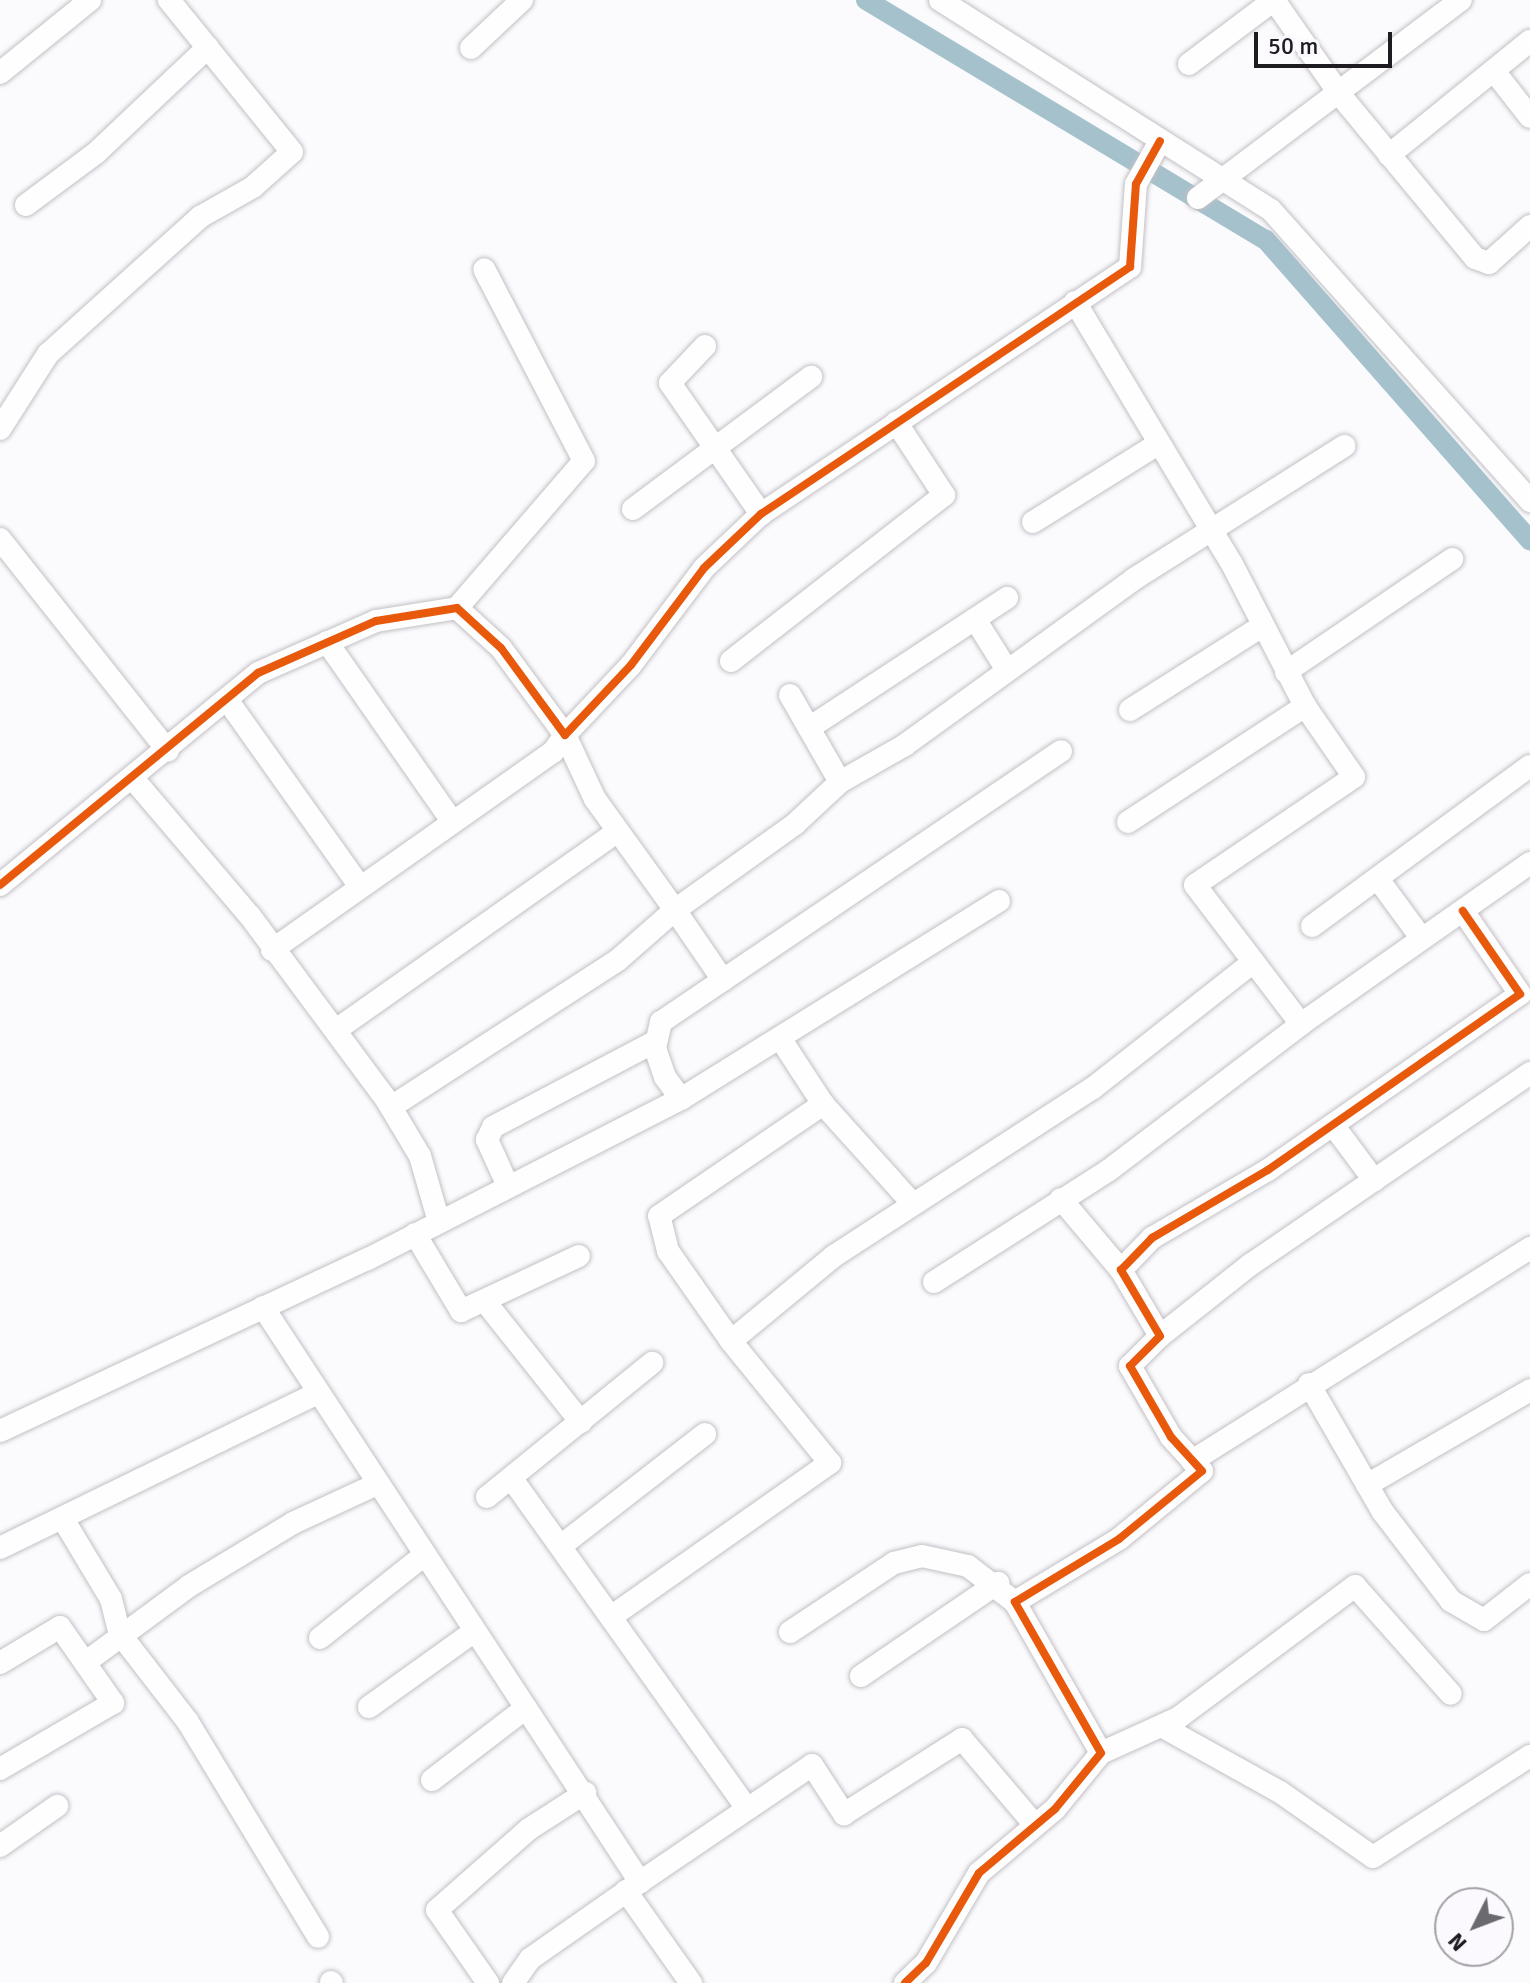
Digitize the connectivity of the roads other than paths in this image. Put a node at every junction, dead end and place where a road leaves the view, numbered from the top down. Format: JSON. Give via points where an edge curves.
{"nodes":[{"id":1,"x":90,"y":0,"type":"edge"},
{"id":2,"x":169,"y":0,"type":"edge"},
{"id":3,"x":522,"y":0,"type":"edge"},
{"id":4,"x":940,"y":0,"type":"edge"},
{"id":5,"x":1274,"y":0,"type":"edge"},
{"id":6,"x":1461,"y":0,"type":"edge"},
{"id":7,"x":1436,"y":7,"type":"edge"},
{"id":8,"x":1530,"y":41,"type":"edge"},
{"id":9,"x":208,"y":47,"type":"junction"},
{"id":10,"x":471,"y":48,"type":"dead end"},
{"id":11,"x":1189,"y":64,"type":"dead end"},
{"id":12,"x":1494,"y":71,"type":"junction"},
{"id":13,"x":0,"y":73,"type":"edge"},
{"id":14,"x":1341,"y":96,"type":"junction"},
{"id":15,"x":1530,"y":117,"type":"edge"},
{"id":16,"x":1160,"y":142,"type":"junction"},
{"id":17,"x":1389,"y":155,"type":"junction"},
{"id":18,"x":1223,"y":181,"type":"junction"},
{"id":19,"x":1198,"y":198,"type":"dead end"},
{"id":20,"x":26,"y":205,"type":"dead end"},
{"id":21,"x":1530,"y":226,"type":"edge"},
{"id":22,"x":484,"y":269,"type":"dead end"},
{"id":23,"x":1075,"y":302,"type":"junction"},
{"id":24,"x":705,"y":346,"type":"dead end"},
{"id":25,"x":811,"y":377,"type":"dead end"},
{"id":26,"x":896,"y":422,"type":"junction"},
{"id":27,"x":0,"y":429,"type":"edge"},
{"id":28,"x":1158,"y":444,"type":"junction"},
{"id":29,"x":1344,"y":446,"type":"dead end"},
{"id":30,"x":715,"y":448,"type":"junction"},
{"id":31,"x":1530,"y":501,"type":"edge"},
{"id":32,"x":633,"y":509,"type":"dead end"},
{"id":33,"x":761,"y":514,"type":"junction"},
{"id":34,"x":1033,"y":522,"type":"dead end"},
{"id":35,"x":1215,"y":534,"type":"junction"},
{"id":36,"x":0,"y":539,"type":"edge"},
{"id":37,"x":1452,"y":559,"type":"dead end"},
{"id":38,"x":1007,"y":598,"type":"dead end"},
{"id":39,"x":457,"y":608,"type":"junction"},
{"id":40,"x":975,"y":619,"type":"junction"},
{"id":41,"x":1261,"y":627,"type":"junction"},
{"id":42,"x":327,"y":642,"type":"junction"},
{"id":43,"x":731,"y":661,"type":"dead end"},
{"id":44,"x":1007,"y":670,"type":"junction"},
{"id":45,"x":1286,"y":672,"type":"junction"},
{"id":46,"x":790,"y":695,"type":"dead end"},
{"id":47,"x":228,"y":701,"type":"junction"},
{"id":48,"x":1305,"y":706,"type":"junction"},
{"id":49,"x":1130,"y":710,"type":"dead end"},
{"id":50,"x":809,"y":728,"type":"junction"},
{"id":51,"x":565,"y":735,"type":"junction"},
{"id":52,"x":168,"y":751,"type":"junction"},
{"id":53,"x":1061,"y":751,"type":"dead end"},
{"id":54,"x":1530,"y":766,"type":"edge"},
{"id":55,"x":135,"y":781,"type":"junction"},
{"id":56,"x":840,"y":782,"type":"junction"},
{"id":57,"x":452,"y":821,"type":"junction"},
{"id":58,"x":1128,"y":822,"type":"dead end"},
{"id":59,"x":618,"y":831,"type":"junction"},
{"id":60,"x":1530,"y":863,"type":"edge"},
{"id":61,"x":1378,"y":879,"type":"junction"},
{"id":62,"x":0,"y":885,"type":"edge"},
{"id":63,"x":360,"y":887,"type":"junction"},
{"id":64,"x":999,"y":901,"type":"dead end"},
{"id":65,"x":675,"y":910,"type":"junction"},
{"id":66,"x":1463,"y":911,"type":"junction"},
{"id":67,"x":1312,"y":926,"type":"dead end"},
{"id":68,"x":1422,"y":939,"type":"junction"},
{"id":69,"x":272,"y":950,"type":"junction"},
{"id":70,"x":1253,"y":962,"type":"junction"},
{"id":71,"x":723,"y":980,"type":"junction"},
{"id":72,"x":1525,"y":990,"type":"edge"},
{"id":73,"x":1301,"y":1024,"type":"junction"},
{"id":74,"x":336,"y":1030,"type":"junction"},
{"id":75,"x":780,"y":1038,"type":"junction"},
{"id":76,"x":656,"y":1041,"type":"junction"},
{"id":77,"x":1530,"y":1073,"type":"edge"},
{"id":78,"x":681,"y":1099,"type":"junction"},
{"id":79,"x":823,"y":1104,"type":"junction"},
{"id":80,"x":391,"y":1107,"type":"junction"},
{"id":81,"x":1333,"y":1125,"type":"junction"},
{"id":82,"x":1374,"y":1180,"type":"junction"},
{"id":83,"x":508,"y":1186,"type":"junction"},
{"id":84,"x":1061,"y":1199,"type":"junction"},
{"id":85,"x":912,"y":1203,"type":"junction"},
{"id":86,"x":439,"y":1222,"type":"junction"},
{"id":87,"x":415,"y":1234,"type":"junction"},
{"id":88,"x":1530,"y":1248,"type":"edge"},
{"id":89,"x":579,"y":1256,"type":"dead end"},
{"id":90,"x":1121,"y":1270,"type":"junction"},
{"id":91,"x":934,"y":1282,"type":"dead end"},
{"id":92,"x":487,"y":1304,"type":"junction"},
{"id":93,"x":263,"y":1307,"type":"junction"},
{"id":94,"x":1160,"y":1336,"type":"junction"},
{"id":95,"x":731,"y":1341,"type":"junction"},
{"id":96,"x":652,"y":1363,"type":"dead end"},
{"id":97,"x":1309,"y":1384,"type":"junction"},
{"id":98,"x":1530,"y":1390,"type":"edge"},
{"id":99,"x":316,"y":1394,"type":"junction"},
{"id":100,"x":581,"y":1422,"type":"junction"},
{"id":101,"x":0,"y":1431,"type":"edge"},
{"id":102,"x":705,"y":1434,"type":"dead end"},
{"id":103,"x":1192,"y":1461,"type":"junction"},
{"id":104,"x":512,"y":1479,"type":"junction"},
{"id":105,"x":375,"y":1485,"type":"junction"},
{"id":106,"x":1367,"y":1485,"type":"junction"},
{"id":107,"x":487,"y":1497,"type":"dead end"},
{"id":108,"x":63,"y":1519,"type":"junction"},
{"id":109,"x":562,"y":1545,"type":"junction"},
{"id":110,"x":0,"y":1548,"type":"edge"},
{"id":111,"x":422,"y":1557,"type":"junction"},
{"id":112,"x":998,"y":1583,"type":"junction"},
{"id":113,"x":1530,"y":1584,"type":"edge"},
{"id":114,"x":1015,"y":1602,"type":"junction"},
{"id":115,"x":615,"y":1614,"type":"junction"},
{"id":116,"x":790,"y":1632,"type":"dead end"},
{"id":117,"x":472,"y":1633,"type":"junction"},
{"id":118,"x":120,"y":1634,"type":"junction"},
{"id":119,"x":320,"y":1638,"type":"dead end"},
{"id":120,"x":86,"y":1662,"type":"junction"},
{"id":121,"x":0,"y":1663,"type":"edge"},
{"id":122,"x":861,"y":1676,"type":"dead end"},
{"id":123,"x":1451,"y":1694,"type":"dead end"},
{"id":124,"x":369,"y":1707,"type":"dead end"},
{"id":125,"x":526,"y":1708,"type":"junction"},
{"id":126,"x":1163,"y":1727,"type":"junction"},
{"id":127,"x":1101,"y":1753,"type":"junction"},
{"id":128,"x":1530,"y":1756,"type":"edge"},
{"id":129,"x":0,"y":1769,"type":"edge"},
{"id":130,"x":432,"y":1780,"type":"dead end"},
{"id":131,"x":585,"y":1793,"type":"junction"},
{"id":132,"x":744,"y":1804,"type":"junction"},
{"id":133,"x":57,"y":1806,"type":"dead end"},
{"id":134,"x":1035,"y":1825,"type":"junction"},
{"id":135,"x":0,"y":1846,"type":"edge"},
{"id":136,"x":633,"y":1886,"type":"junction"},
{"id":137,"x":318,"y":1937,"type":"dead end"},
{"id":138,"x":488,"y":1983,"type":"edge"},
{"id":139,"x":513,"y":1983,"type":"edge"},
{"id":140,"x":691,"y":1983,"type":"edge"},
{"id":141,"x":905,"y":1983,"type":"edge"}],
"edges":[{"from":1,"to":13,"type":"street"},
{"from":2,"to":9,"type":"street"},
{"from":3,"to":10,"type":"street"},
{"from":4,"to":16,"type":"street"},
{"from":5,"to":11,"type":"street"},
{"from":5,"to":14,"type":"street"},
{"from":6,"to":7,"type":"street"},
{"from":7,"to":14,"type":"street"},
{"from":8,"to":12,"type":"street"},
{"from":9,"to":20,"type":"street","via":[[96,153]]},
{"from":9,"to":27,"type":"street","via":[[292,152],[253,187],[200,217],[48,354]]},
{"from":12,"to":15,"type":"street"},
{"from":12,"to":17,"type":"street"},
{"from":14,"to":17,"type":"street"},
{"from":14,"to":18,"type":"street"},
{"from":16,"to":18,"type":"street"},
{"from":16,"to":23,"type":"street","via":[[1136,184],[1130,267]]},
{"from":17,"to":21,"type":"street","via":[[1482,263]]},
{"from":18,"to":19,"type":"street"},
{"from":18,"to":31,"type":"street","via":[[1271,210]]},
{"from":22,"to":39,"type":"street","via":[[584,461]]},
{"from":23,"to":26,"type":"street"},
{"from":23,"to":28,"type":"street"},
{"from":24,"to":30,"type":"street","via":[[670,383]]},
{"from":25,"to":30,"type":"street"},
{"from":26,"to":33,"type":"street"},
{"from":26,"to":43,"type":"street","via":[[944,495]]},
{"from":28,"to":34,"type":"street"},
{"from":28,"to":35,"type":"street"},
{"from":29,"to":35,"type":"street"},
{"from":30,"to":32,"type":"street"},
{"from":30,"to":33,"type":"street"},
{"from":33,"to":51,"type":"street","via":[[704,568],[631,665]]},
{"from":35,"to":41,"type":"street"},
{"from":35,"to":44,"type":"street","via":[[1176,551]]},
{"from":36,"to":52,"type":"street"},
{"from":37,"to":45,"type":"street"},
{"from":38,"to":40,"type":"street"},
{"from":39,"to":42,"type":"street","via":[[376,621]]},
{"from":39,"to":51,"type":"street","via":[[501,648]]},
{"from":40,"to":44,"type":"street"},
{"from":40,"to":50,"type":"street"},
{"from":41,"to":45,"type":"street"},
{"from":41,"to":49,"type":"street"},
{"from":42,"to":47,"type":"street","via":[[258,673]]},
{"from":42,"to":57,"type":"street"},
{"from":44,"to":56,"type":"street"},
{"from":45,"to":48,"type":"street"},
{"from":46,"to":50,"type":"street"},
{"from":47,"to":52,"type":"street"},
{"from":47,"to":63,"type":"street"},
{"from":48,"to":58,"type":"street"},
{"from":48,"to":70,"type":"street","via":[[1354,777],[1195,885]]},
{"from":50,"to":56,"type":"street"},
{"from":51,"to":57,"type":"street","via":[[553,752]]},
{"from":51,"to":59,"type":"street"},
{"from":52,"to":55,"type":"street"},
{"from":53,"to":71,"type":"street"},
{"from":54,"to":61,"type":"street"},
{"from":55,"to":62,"type":"street"},
{"from":55,"to":69,"type":"street"},
{"from":56,"to":65,"type":"street","via":[[795,824]]},
{"from":57,"to":63,"type":"street"},
{"from":59,"to":65,"type":"street"},
{"from":59,"to":74,"type":"street"},
{"from":60,"to":66,"type":"street"},
{"from":61,"to":67,"type":"street"},
{"from":61,"to":68,"type":"street"},
{"from":63,"to":69,"type":"street"},
{"from":64,"to":75,"type":"street"},
{"from":65,"to":71,"type":"street"},
{"from":65,"to":80,"type":"street","via":[[618,960]]},
{"from":66,"to":68,"type":"street"},
{"from":66,"to":72,"type":"street"},
{"from":68,"to":73,"type":"street"},
{"from":69,"to":74,"type":"street"},
{"from":70,"to":73,"type":"street"},
{"from":70,"to":85,"type":"street","via":[[1093,1088]]},
{"from":71,"to":76,"type":"street","via":[[661,1022]]},
{"from":72,"to":81,"type":"street"},
{"from":73,"to":84,"type":"street"},
{"from":74,"to":80,"type":"street"},
{"from":75,"to":78,"type":"street"},
{"from":75,"to":79,"type":"street"},
{"from":76,"to":78,"type":"street","via":[[665,1077]]},
{"from":76,"to":83,"type":"street","via":[[493,1127],[487,1140]]},
{"from":77,"to":82,"type":"street"},
{"from":78,"to":83,"type":"street"},
{"from":79,"to":85,"type":"street"},
{"from":79,"to":95,"type":"street","via":[[659,1216],[668,1251]]},
{"from":80,"to":86,"type":"street","via":[[435,1193]]},
{"from":81,"to":82,"type":"street"},
{"from":81,"to":90,"type":"street","via":[[1152,1238]]},
{"from":82,"to":94,"type":"street"},
{"from":83,"to":86,"type":"street"},
{"from":84,"to":90,"type":"street"},
{"from":84,"to":91,"type":"street"},
{"from":85,"to":95,"type":"street"},
{"from":86,"to":87,"type":"street"},
{"from":87,"to":92,"type":"street","via":[[461,1311]]},
{"from":87,"to":93,"type":"street"},
{"from":88,"to":97,"type":"street","via":[[1403,1333]]},
{"from":89,"to":92,"type":"street"},
{"from":90,"to":94,"type":"street"},
{"from":92,"to":100,"type":"street"},
{"from":93,"to":99,"type":"street"},
{"from":93,"to":101,"type":"street"},
{"from":94,"to":103,"type":"street","via":[[1130,1366]]},
{"from":95,"to":115,"type":"street","via":[[830,1463]]},
{"from":96,"to":100,"type":"street"},
{"from":97,"to":103,"type":"street"},
{"from":97,"to":106,"type":"street"},
{"from":98,"to":106,"type":"street"},
{"from":99,"to":105,"type":"street"},
{"from":99,"to":108,"type":"street"},
{"from":100,"to":104,"type":"street"},
{"from":102,"to":109,"type":"street"},
{"from":103,"to":114,"type":"street","via":[[1202,1471],[1119,1539]]},
{"from":104,"to":107,"type":"street"},
{"from":104,"to":109,"type":"street"},
{"from":105,"to":111,"type":"street"},
{"from":105,"to":118,"type":"street","via":[[293,1523]]},
{"from":106,"to":113,"type":"street","via":[[1451,1601],[1484,1620]]},
{"from":108,"to":110,"type":"street"},
{"from":108,"to":118,"type":"street","via":[[111,1599]]},
{"from":109,"to":115,"type":"street"},
{"from":111,"to":117,"type":"street"},
{"from":111,"to":119,"type":"street"},
{"from":112,"to":114,"type":"street"},
{"from":112,"to":116,"type":"street","via":[[922,1556],[894,1563]]},
{"from":112,"to":122,"type":"street"},
{"from":114,"to":127,"type":"street"},
{"from":115,"to":132,"type":"street"},
{"from":117,"to":124,"type":"street"},
{"from":117,"to":125,"type":"street"},
{"from":118,"to":120,"type":"street"},
{"from":118,"to":137,"type":"street","via":[[188,1722]]},
{"from":120,"to":121,"type":"street","via":[[60,1627]]},
{"from":120,"to":129,"type":"street","via":[[113,1703]]},
{"from":123,"to":126,"type":"street","via":[[1355,1586]]},
{"from":125,"to":130,"type":"street"},
{"from":125,"to":131,"type":"street"},
{"from":126,"to":127,"type":"street"},
{"from":126,"to":128,"type":"street","via":[[1280,1792],[1373,1857]]},
{"from":127,"to":134,"type":"street"},
{"from":131,"to":136,"type":"street"},
{"from":131,"to":138,"type":"street","via":[[529,1829],[437,1910]]},
{"from":132,"to":134,"type":"street","via":[[812,1765],[844,1814],[962,1739]]},
{"from":132,"to":136,"type":"street"},
{"from":133,"to":135,"type":"street"},
{"from":134,"to":141,"type":"street","via":[[979,1873],[926,1963]]},
{"from":136,"to":139,"type":"street","via":[[530,1959]]},
{"from":136,"to":140,"type":"street"}]}
